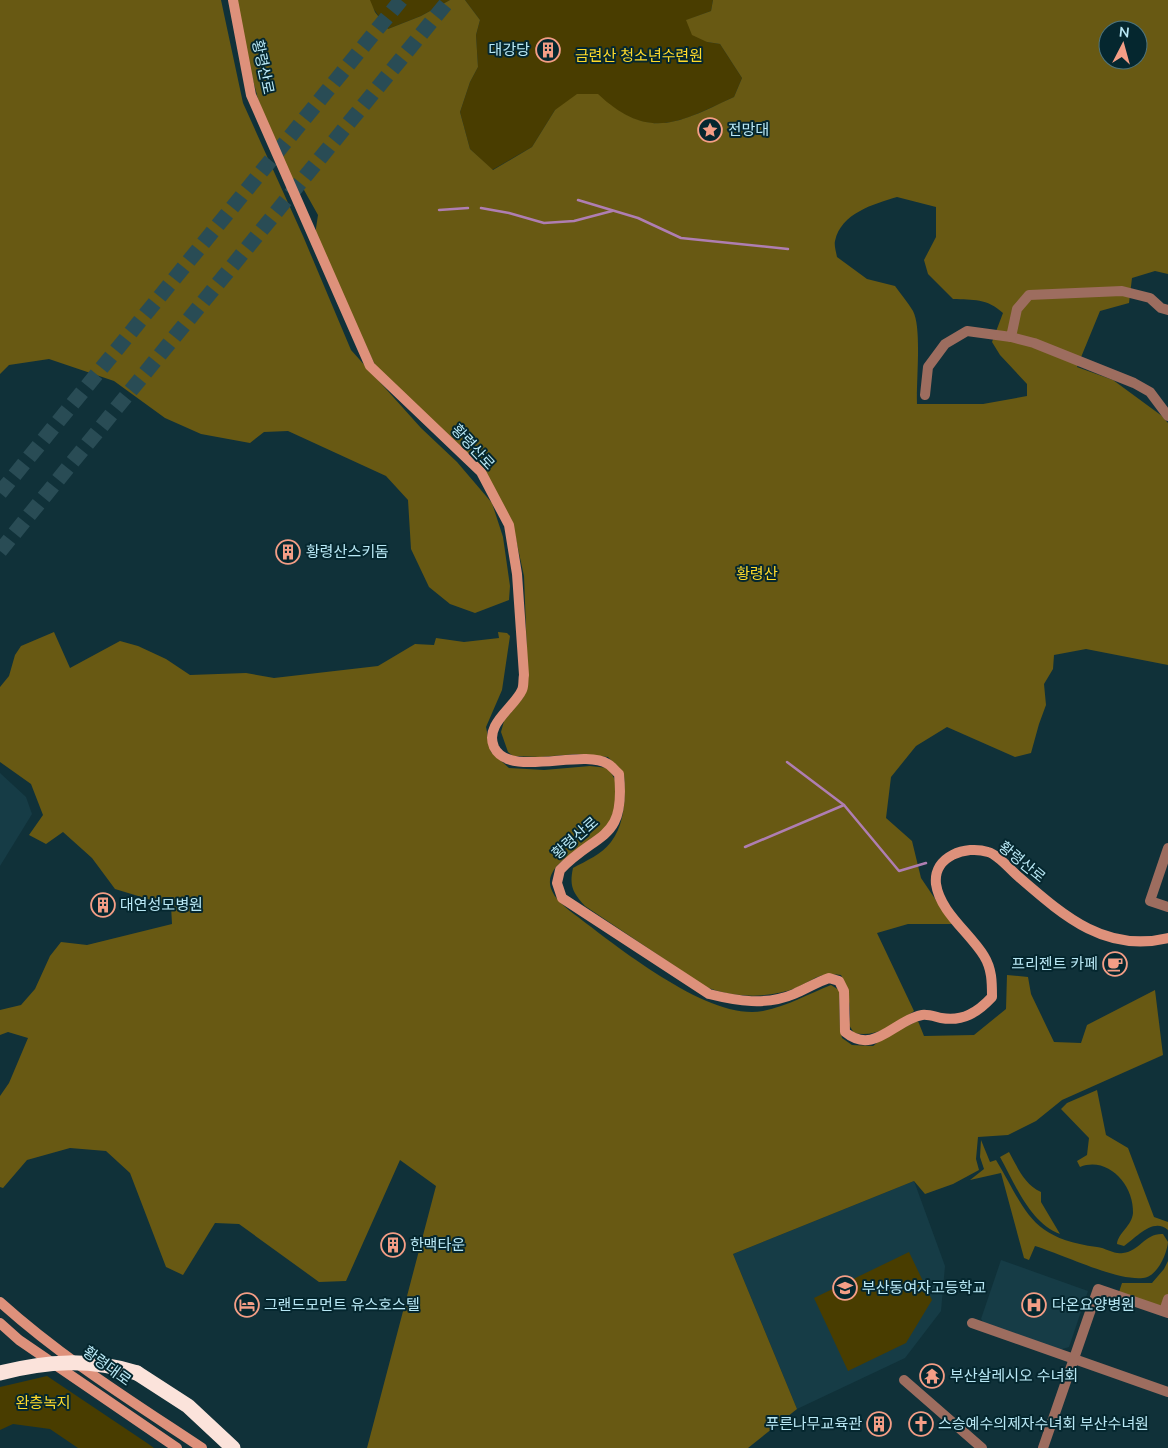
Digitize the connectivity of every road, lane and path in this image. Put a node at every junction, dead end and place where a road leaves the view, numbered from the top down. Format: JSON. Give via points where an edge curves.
{"nodes":[{"id":1,"x":234,"y":0,"type":"edge"},
{"id":2,"x":1168,"y":310,"type":"edge"},
{"id":3,"x":1011,"y":337,"type":"junction"},
{"id":4,"x":925,"y":395,"type":"dead end"},
{"id":5,"x":1168,"y":416,"type":"edge"},
{"id":6,"x":1168,"y":848,"type":"edge"},
{"id":7,"x":1168,"y":907,"type":"edge"},
{"id":8,"x":1168,"y":938,"type":"edge"},
{"id":9,"x":1168,"y":1299,"type":"edge"},
{"id":10,"x":0,"y":1302,"type":"edge"},
{"id":11,"x":1166,"y":1312,"type":"edge"},
{"id":12,"x":0,"y":1323,"type":"edge"},
{"id":13,"x":972,"y":1324,"type":"dead end"},
{"id":14,"x":1072,"y":1359,"type":"junction"},
{"id":15,"x":0,"y":1373,"type":"edge"},
{"id":16,"x":904,"y":1380,"type":"dead end"},
{"id":17,"x":1168,"y":1392,"type":"edge"},
{"id":18,"x":177,"y":1448,"type":"edge"},
{"id":19,"x":202,"y":1448,"type":"edge"},
{"id":20,"x":233,"y":1448,"type":"edge"},
{"id":21,"x":982,"y":1448,"type":"edge"},
{"id":22,"x":1043,"y":1448,"type":"edge"}],
"edges":[{"from":1,"to":8,"type":"street","name":"황령산로","via":[[251,95],[370,366],[481,472],[509,525],[518,574],[524,675],[522,690],[495,727],[494,746],[500,754],[517,761],[586,760],[607,763],[619,774],[618,818],[604,836],[560,870],[557,883],[562,898],[709,994],[736,1001],[772,1002],[829,978],[839,982],[844,991],[845,1032],[855,1040],[869,1041],[922,1015],[950,1020],[966,1017],[980,1010],[992,997],[992,975],[984,956],[943,902],[936,885],[940,864],[956,853],[972,849],[990,852],[1050,904],[1095,934],[1119,941],[1147,943]]},
{"from":2,"to":3,"type":"street","via":[[1150,298],[1122,291],[1029,295],[1017,309]]},
{"from":3,"to":4,"type":"street","via":[[967,331],[945,344],[928,366]]},
{"from":3,"to":5,"type":"street","via":[[1134,383],[1150,392]]},
{"from":6,"to":7,"type":"street","via":[[1150,901]]},
{"from":9,"to":11,"type":"street"},
{"from":10,"to":19,"type":"street","name":"황령대로","via":[[94,1376]]},
{"from":11,"to":14,"type":"street","via":[[1098,1289]]},
{"from":12,"to":18,"type":"street","name":"황령대로","via":[[18,1340]]},
{"from":13,"to":14,"type":"street"},
{"from":14,"to":17,"type":"street"},
{"from":14,"to":22,"type":"street"},
{"from":15,"to":20,"type":"highway","bridge":true,"via":[[36,1364],[80,1362],[120,1367],[137,1373],[188,1406]]},
{"from":16,"to":21,"type":"street"}]}
